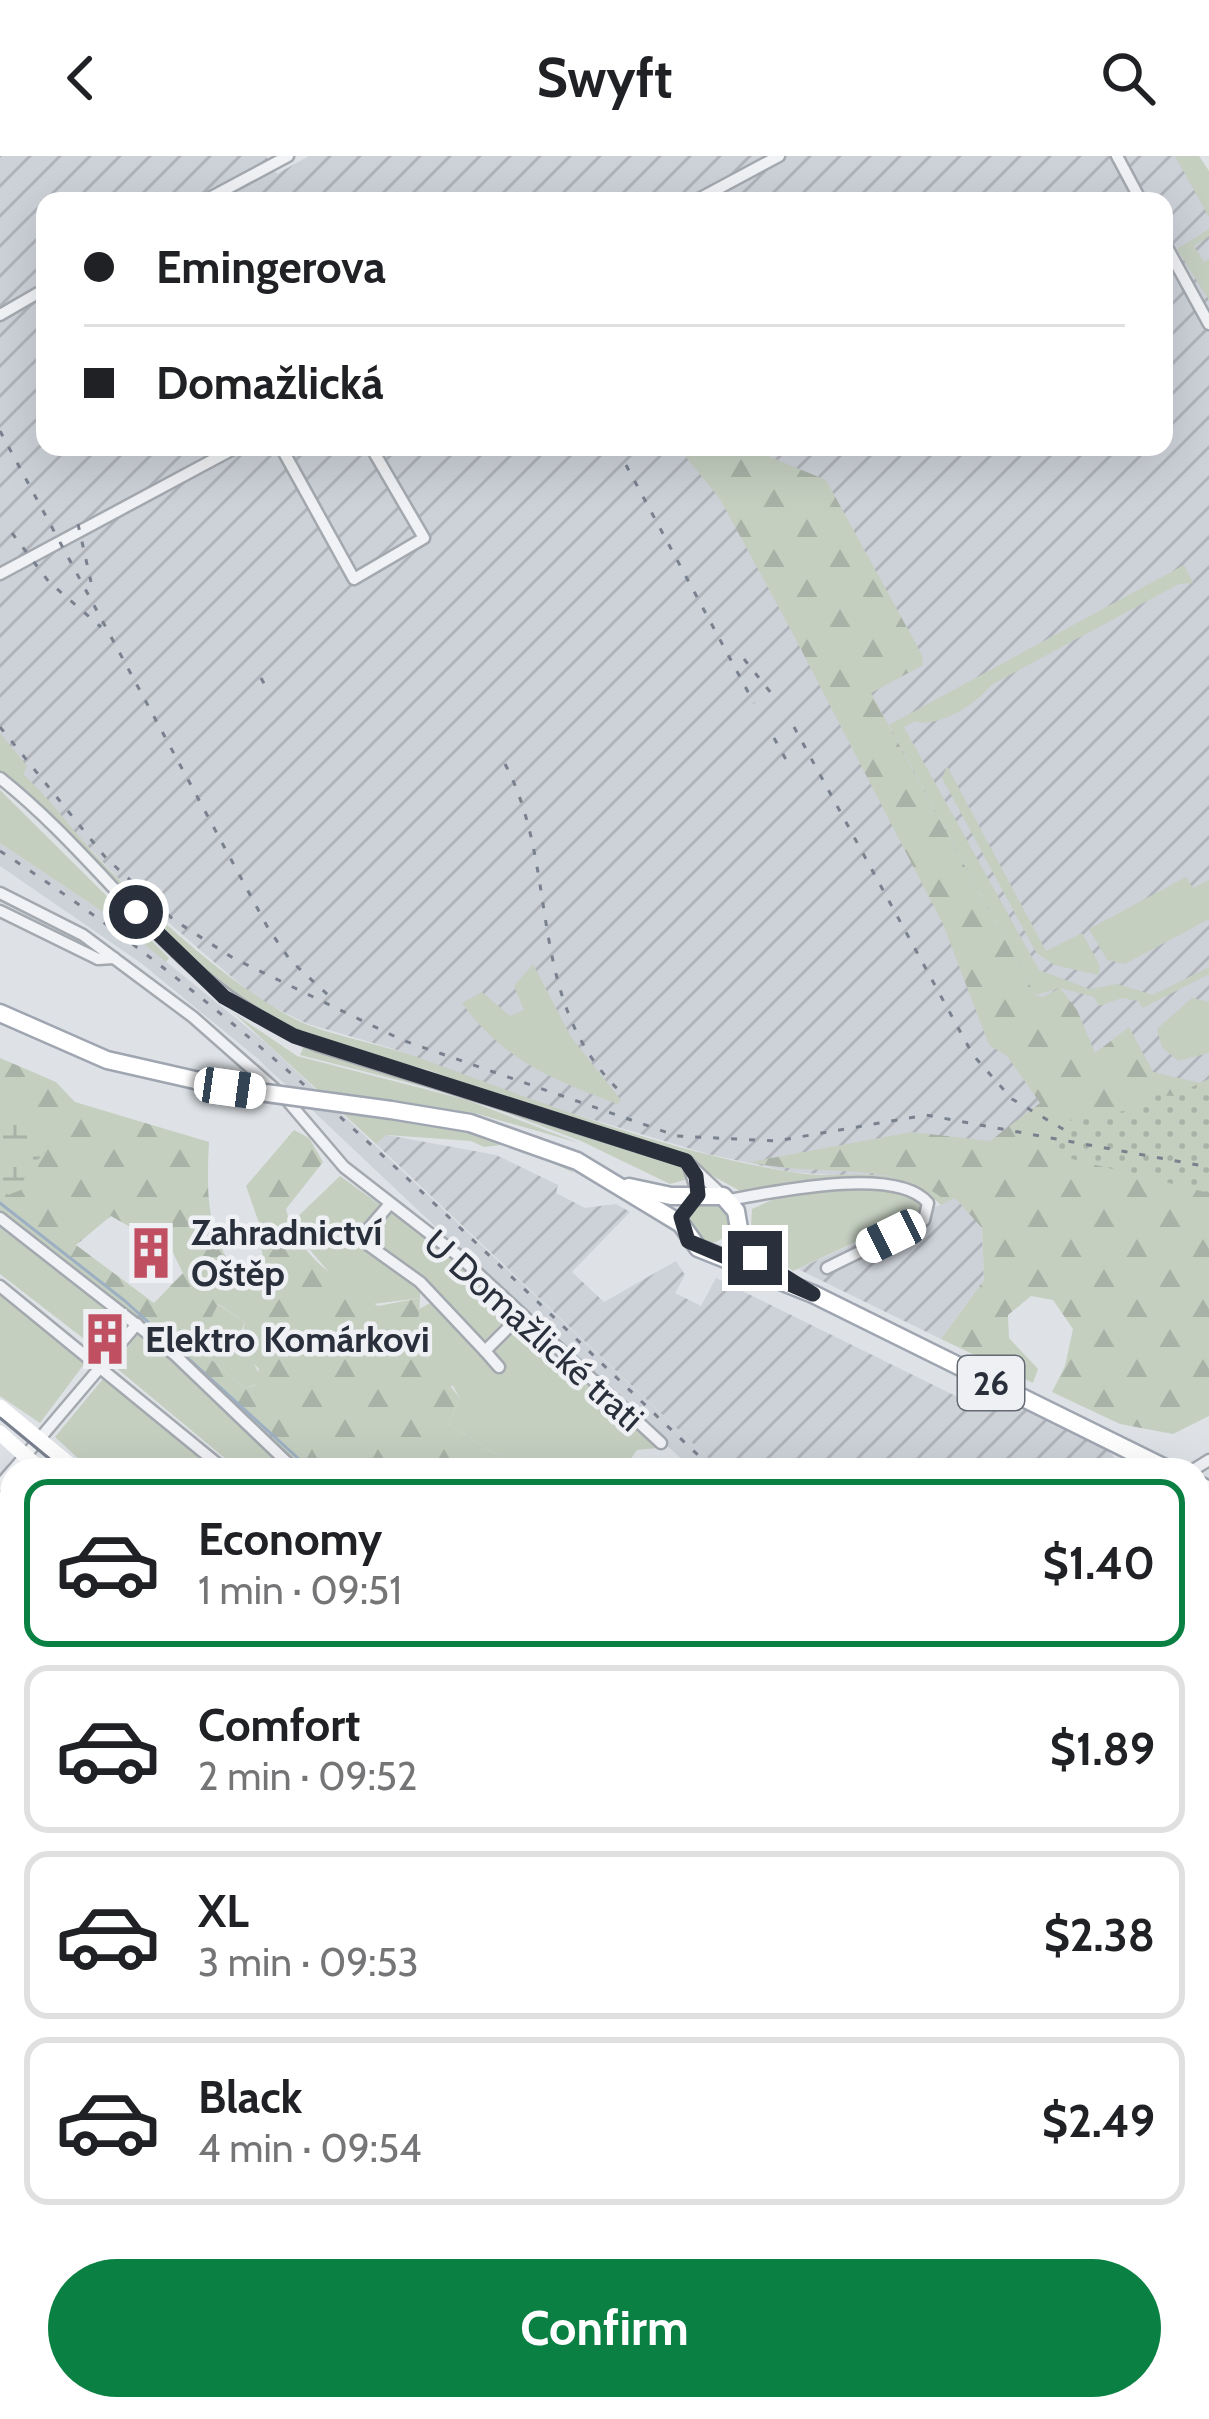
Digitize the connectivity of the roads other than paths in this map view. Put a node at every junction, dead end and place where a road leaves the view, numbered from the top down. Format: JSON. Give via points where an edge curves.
{"nodes":[{"id":1,"x":288,"y":156,"type":"edge"},
{"id":2,"x":779,"y":156,"type":"edge"},
{"id":3,"x":1117,"y":156,"type":"edge"},
{"id":4,"x":221,"y":192,"type":"edge"},
{"id":5,"x":711,"y":192,"type":"edge"},
{"id":6,"x":1137,"y":192,"type":"edge"},
{"id":7,"x":1173,"y":258,"type":"edge"},
{"id":8,"x":36,"y":295,"type":"edge"},
{"id":9,"x":0,"y":314,"type":"edge"},
{"id":10,"x":1209,"y":324,"type":"edge"},
{"id":11,"x":220,"y":456,"type":"edge"},
{"id":12,"x":286,"y":456,"type":"edge"},
{"id":13,"x":375,"y":456,"type":"edge"},
{"id":14,"x":0,"y":574,"type":"edge"},
{"id":15,"x":0,"y":778,"type":"edge"},
{"id":16,"x":1,"y":895,"type":"edge"},
{"id":17,"x":0,"y":911,"type":"edge"},
{"id":18,"x":118,"y":958,"type":"junction"},
{"id":19,"x":0,"y":1013,"type":"edge"},
{"id":20,"x":686,"y":1161,"type":"junction"},
{"id":21,"x":620,"y":1184,"type":"junction"},
{"id":22,"x":767,"y":1192,"type":"junction"},
{"id":23,"x":697,"y":1195,"type":"junction"},
{"id":24,"x":726,"y":1198,"type":"junction"},
{"id":25,"x":389,"y":1205,"type":"junction"},
{"id":26,"x":0,"y":1218,"type":"edge"},
{"id":27,"x":681,"y":1224,"type":"junction"},
{"id":28,"x":737,"y":1227,"type":"junction"},
{"id":29,"x":713,"y":1250,"type":"junction"},
{"id":30,"x":827,"y":1268,"type":"dead end"},
{"id":31,"x":0,"y":1286,"type":"edge"},
{"id":32,"x":813,"y":1294,"type":"junction"},
{"id":33,"x":519,"y":1317,"type":"junction"},
{"id":34,"x":137,"y":1324,"type":"junction"},
{"id":35,"x":485,"y":1351,"type":"junction"},
{"id":36,"x":100,"y":1365,"type":"junction"},
{"id":37,"x":499,"y":1367,"type":"dead end"},
{"id":38,"x":0,"y":1407,"type":"edge"},
{"id":39,"x":0,"y":1432,"type":"edge"},
{"id":40,"x":41,"y":1440,"type":"junction"},
{"id":41,"x":661,"y":1444,"type":"dead end"},
{"id":42,"x":1134,"y":1452,"type":"junction"},
{"id":43,"x":26,"y":1456,"type":"joint"},
{"id":44,"x":62,"y":1458,"type":"edge"},
{"id":45,"x":211,"y":1458,"type":"edge"},
{"id":46,"x":282,"y":1458,"type":"edge"},
{"id":47,"x":1131,"y":1458,"type":"edge"},
{"id":48,"x":1137,"y":1458,"type":"edge"},
{"id":49,"x":1146,"y":1458,"type":"edge"}],
"edges":[{"from":1,"to":4,"type":"street"},
{"from":2,"to":5,"type":"street"},
{"from":3,"to":6,"type":"street"},
{"from":7,"to":10,"type":"street"},
{"from":8,"to":9,"type":"street"},
{"from":11,"to":14,"type":"street"},
{"from":12,"to":13,"type":"street","via":[[354,579],[424,538]]},
{"from":15,"to":20,"type":"street","via":[[237,1006],[317,1045]]},
{"from":16,"to":18,"type":"street","name":"U Domažlické trati"},
{"from":17,"to":18,"type":"street","via":[[98,959]]},
{"from":18,"to":25,"type":"street","name":"U Domažlické trati","via":[[254,1069]]},
{"from":19,"to":21,"type":"main road","number":"26","bridge":true,"via":[[107,1060],[508,1133]]},
{"from":20,"to":23,"type":"street"},
{"from":20,"to":24,"type":"street"},
{"from":21,"to":23,"type":"main road","number":"26"},
{"from":21,"to":27,"type":"main road","number":"26"},
{"from":22,"to":24,"type":"street"},
{"from":22,"to":28,"type":"street"},
{"from":22,"to":30,"type":"street","via":[[881,1185],[924,1197],[924,1220]]},
{"from":23,"to":24,"type":"main road","number":"26"},
{"from":23,"to":27,"type":"main road"},
{"from":24,"to":28,"type":"main road","number":"26"},
{"from":25,"to":33,"type":"street","name":"U Domažlické trati","via":[[460,1257]]},
{"from":25,"to":35,"type":"street","via":[[363,1235],[367,1244],[420,1282]]},
{"from":26,"to":34,"type":"street"},
{"from":27,"to":29,"type":"main road","number":"26","via":[[688,1241]]},
{"from":28,"to":29,"type":"main road"},
{"from":28,"to":32,"type":"main road","number":"26","via":[[749,1254]]},
{"from":29,"to":32,"type":"main road","number":"26"},
{"from":31,"to":36,"type":"street"},
{"from":32,"to":42,"type":"main road","number":"26"},
{"from":33,"to":35,"type":"street"},
{"from":33,"to":41,"type":"street","name":"U Domažlické trati"},
{"from":34,"to":36,"type":"street"},
{"from":34,"to":46,"type":"street"},
{"from":35,"to":37,"type":"street"},
{"from":36,"to":40,"type":"street"},
{"from":36,"to":45,"type":"street"},
{"from":38,"to":40,"type":"main road"},
{"from":39,"to":43,"type":"main road"},
{"from":40,"to":43,"type":"street"},
{"from":40,"to":44,"type":"main road"},
{"from":42,"to":47,"type":"street"},
{"from":42,"to":48,"type":"street"},
{"from":42,"to":49,"type":"main road","number":"26"}]}
